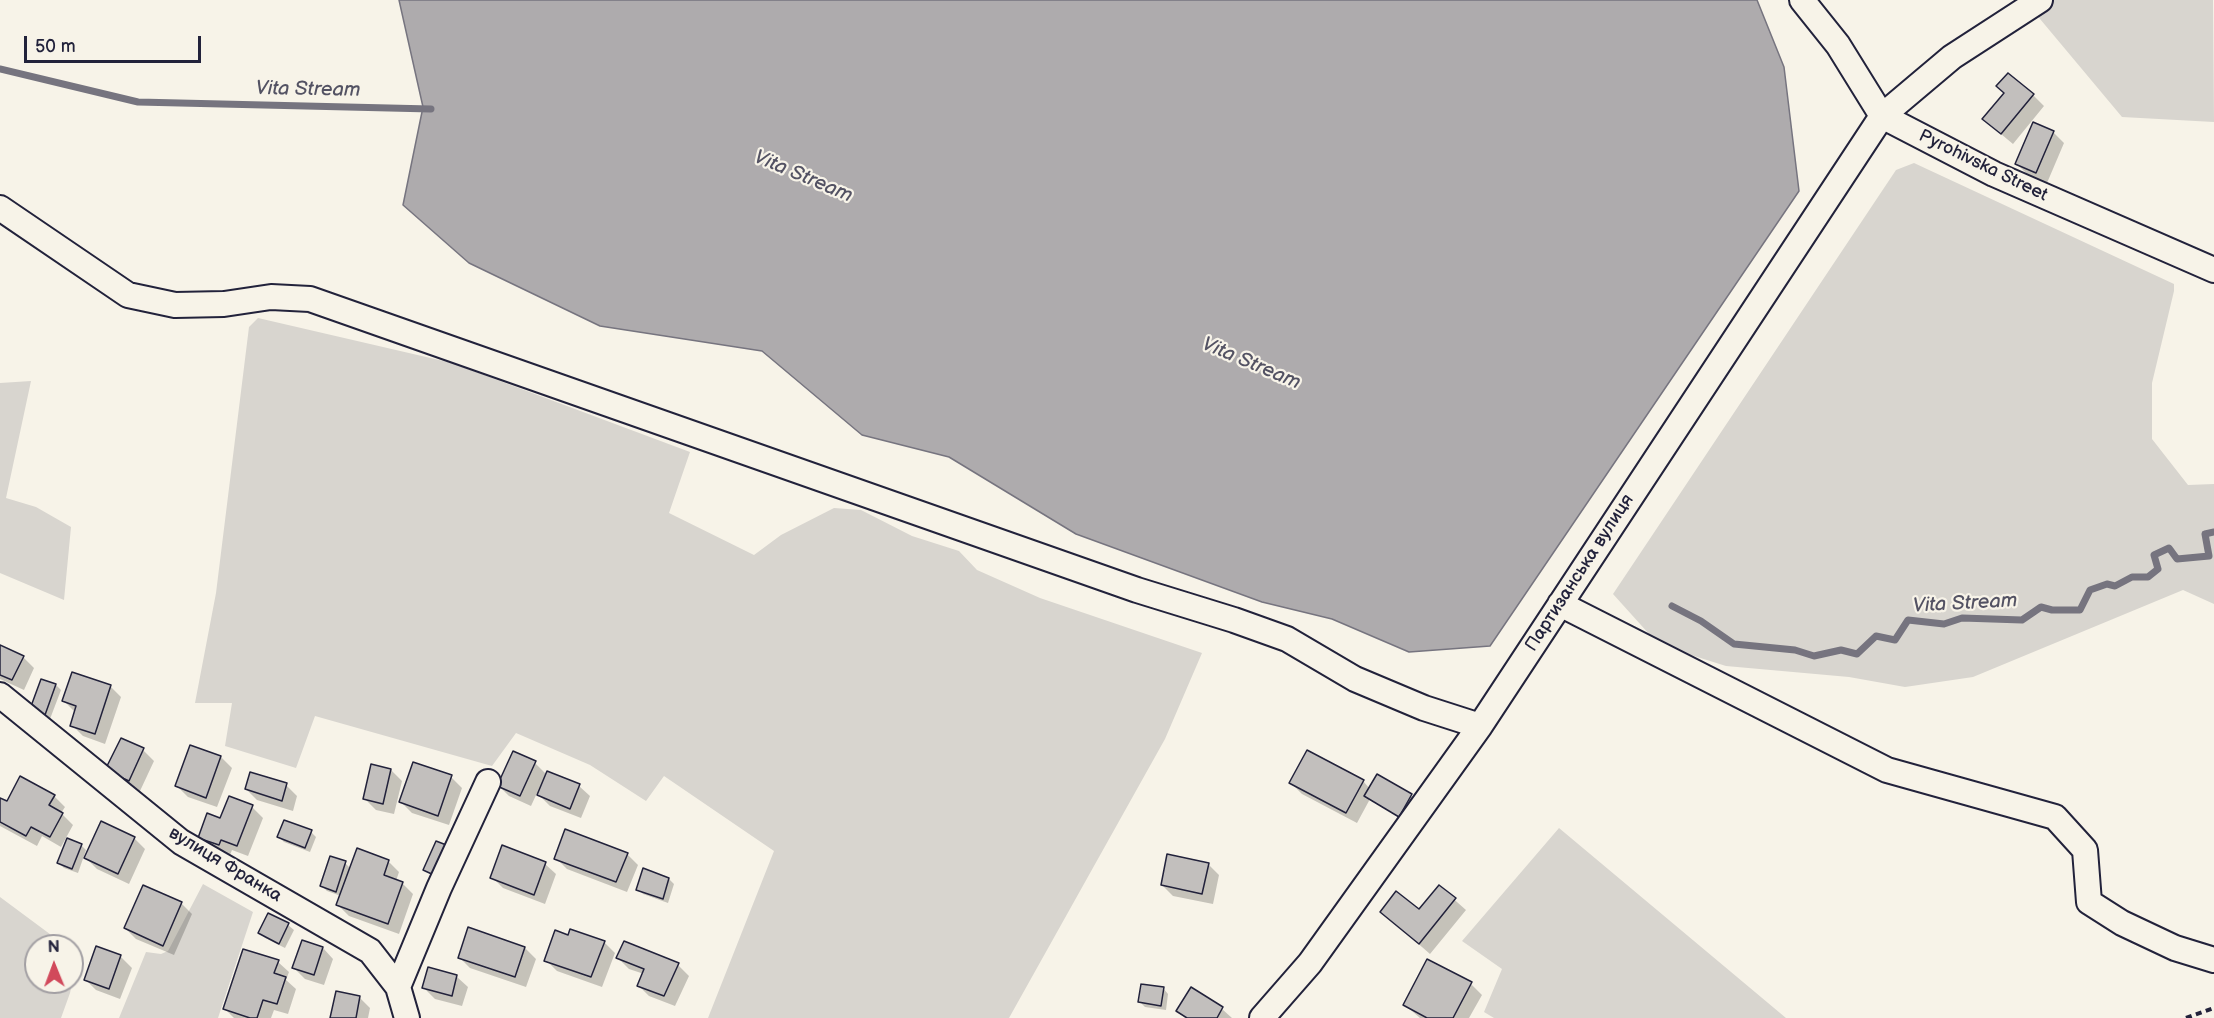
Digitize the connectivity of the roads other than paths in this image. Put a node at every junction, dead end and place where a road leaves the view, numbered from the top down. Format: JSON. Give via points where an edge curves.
{"nodes":[{"id":1,"x":1802,"y":0,"type":"edge"},
{"id":2,"x":2040,"y":0,"type":"edge"},
{"id":3,"x":1882,"y":116,"type":"junction"},
{"id":4,"x":0,"y":208,"type":"edge"},
{"id":5,"x":2214,"y":270,"type":"edge"},
{"id":6,"x":1560,"y":604,"type":"junction"},
{"id":7,"x":0,"y":695,"type":"edge"},
{"id":8,"x":1480,"y":726,"type":"junction"},
{"id":9,"x":488,"y":782,"type":"dead end"},
{"id":10,"x":2214,"y":960,"type":"edge"},
{"id":11,"x":398,"y":987,"type":"junction"},
{"id":12,"x":406,"y":1018,"type":"edge"},
{"id":13,"x":1262,"y":1018,"type":"edge"}],
"edges":[{"from":1,"to":3,"type":"street","via":[[1838,45]]},
{"from":2,"to":3,"type":"street","name":"Партизанська вулиця","via":[[1952,57]]},
{"from":3,"to":5,"type":"street","name":"Pyrohivska Street","via":[[1994,174]]},
{"from":3,"to":6,"type":"street","name":"Партизанська вулиця"},
{"from":4,"to":8,"type":"street","via":[[128,295],[175,305],[224,304],[271,297],[310,299],[1126,586],[1266,631],[1355,679]]},
{"from":6,"to":8,"type":"street","name":"Партизанська вулиця"},
{"from":6,"to":10,"type":"street","via":[[1887,770],[2055,817],[2085,850],[2089,902],[2175,948]]},
{"from":7,"to":11,"type":"street","name":"вулиця Франка","via":[[181,842],[370,951]]},
{"from":8,"to":13,"type":"street","name":"Партизанська вулиця","via":[[1310,963]]},
{"from":9,"to":11,"type":"street"},
{"from":11,"to":12,"type":"street","name":"вулиця Франка"}]}
